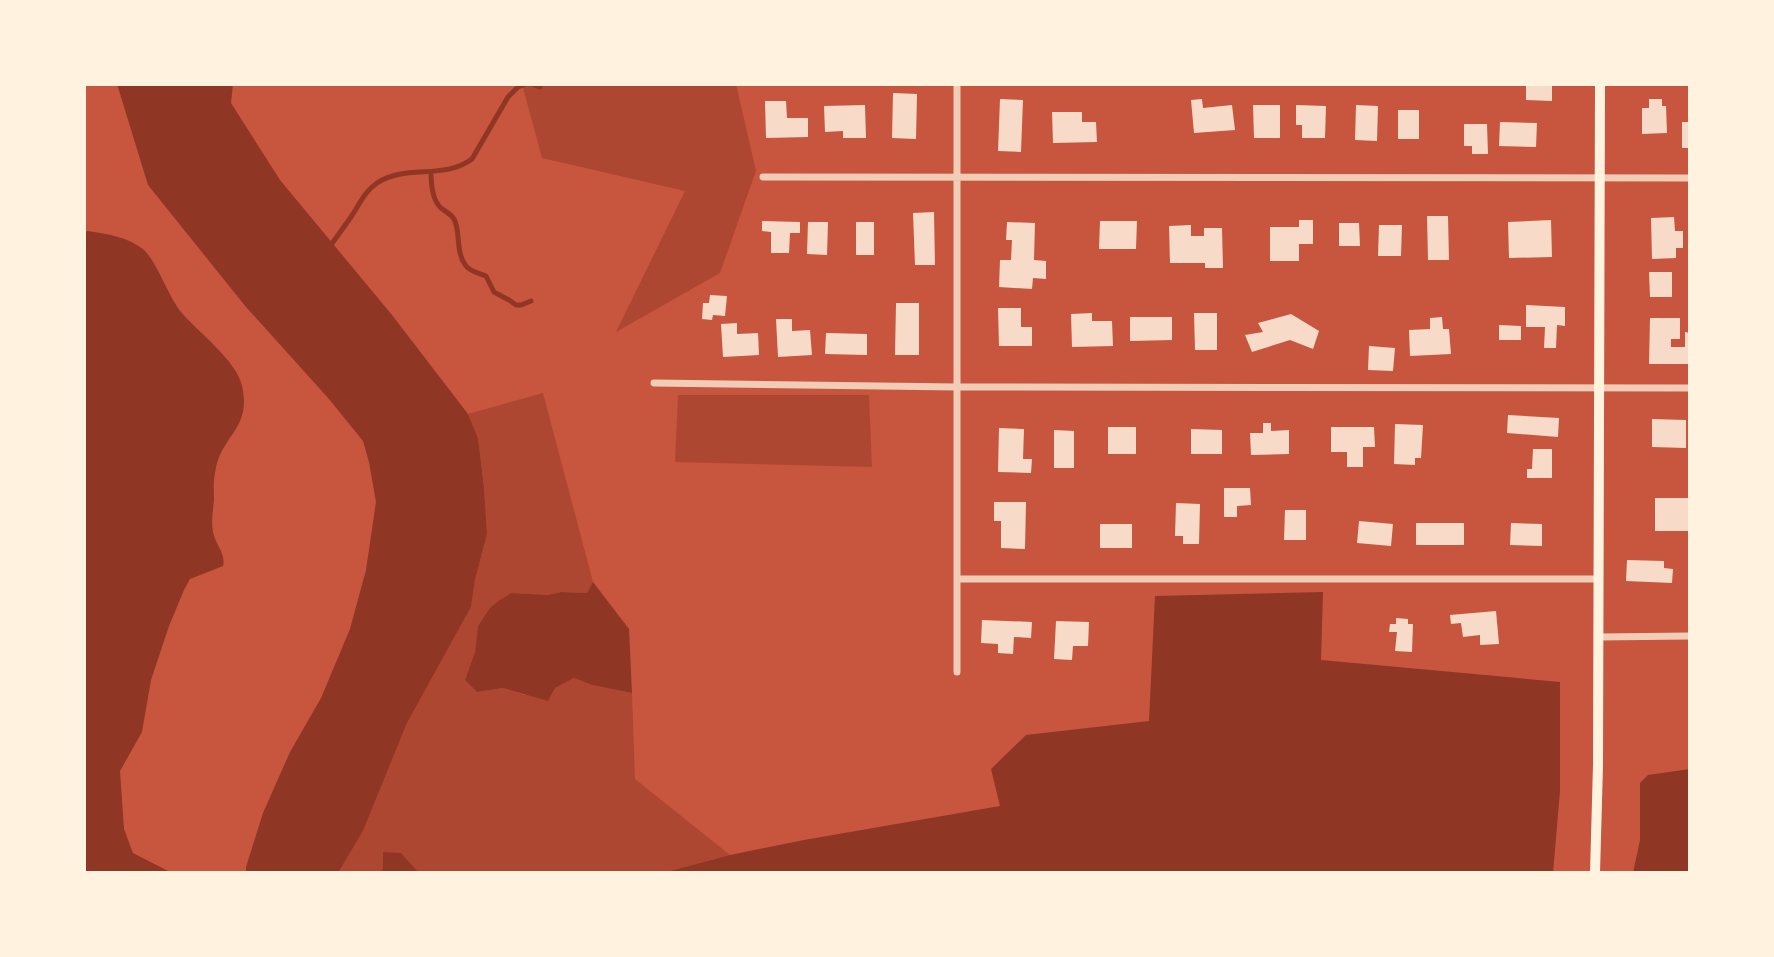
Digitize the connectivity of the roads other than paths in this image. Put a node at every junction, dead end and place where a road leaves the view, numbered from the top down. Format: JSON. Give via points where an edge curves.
{"nodes":[{"id":1,"x":957,"y":84,"type":"edge"},
{"id":2,"x":1600,"y":84,"type":"edge"},
{"id":3,"x":959,"y":176,"type":"junction"},
{"id":4,"x":763,"y":177,"type":"dead end"},
{"id":5,"x":1600,"y":178,"type":"junction"},
{"id":6,"x":1690,"y":178,"type":"edge"},
{"id":7,"x":654,"y":383,"type":"dead end"},
{"id":8,"x":957,"y":387,"type":"junction"},
{"id":9,"x":1690,"y":387,"type":"edge"},
{"id":10,"x":1599,"y":388,"type":"junction"},
{"id":11,"x":958,"y":579,"type":"junction"},
{"id":12,"x":1598,"y":579,"type":"junction"},
{"id":13,"x":1690,"y":636,"type":"edge"},
{"id":14,"x":1599,"y":637,"type":"junction"},
{"id":15,"x":957,"y":672,"type":"dead end"},
{"id":16,"x":1595,"y":873,"type":"edge"}],
"edges":[{"from":1,"to":3,"type":"street"},
{"from":2,"to":5,"type":"main road"},
{"from":3,"to":4,"type":"street"},
{"from":3,"to":5,"type":"street"},
{"from":3,"to":8,"type":"street"},
{"from":5,"to":6,"type":"street"},
{"from":5,"to":10,"type":"main road"},
{"from":7,"to":8,"type":"street"},
{"from":8,"to":10,"type":"street"},
{"from":8,"to":11,"type":"street"},
{"from":9,"to":10,"type":"street"},
{"from":10,"to":12,"type":"main road"},
{"from":11,"to":12,"type":"street"},
{"from":11,"to":15,"type":"street"},
{"from":12,"to":14,"type":"main road"},
{"from":13,"to":14,"type":"street"},
{"from":14,"to":16,"type":"main road"}]}
